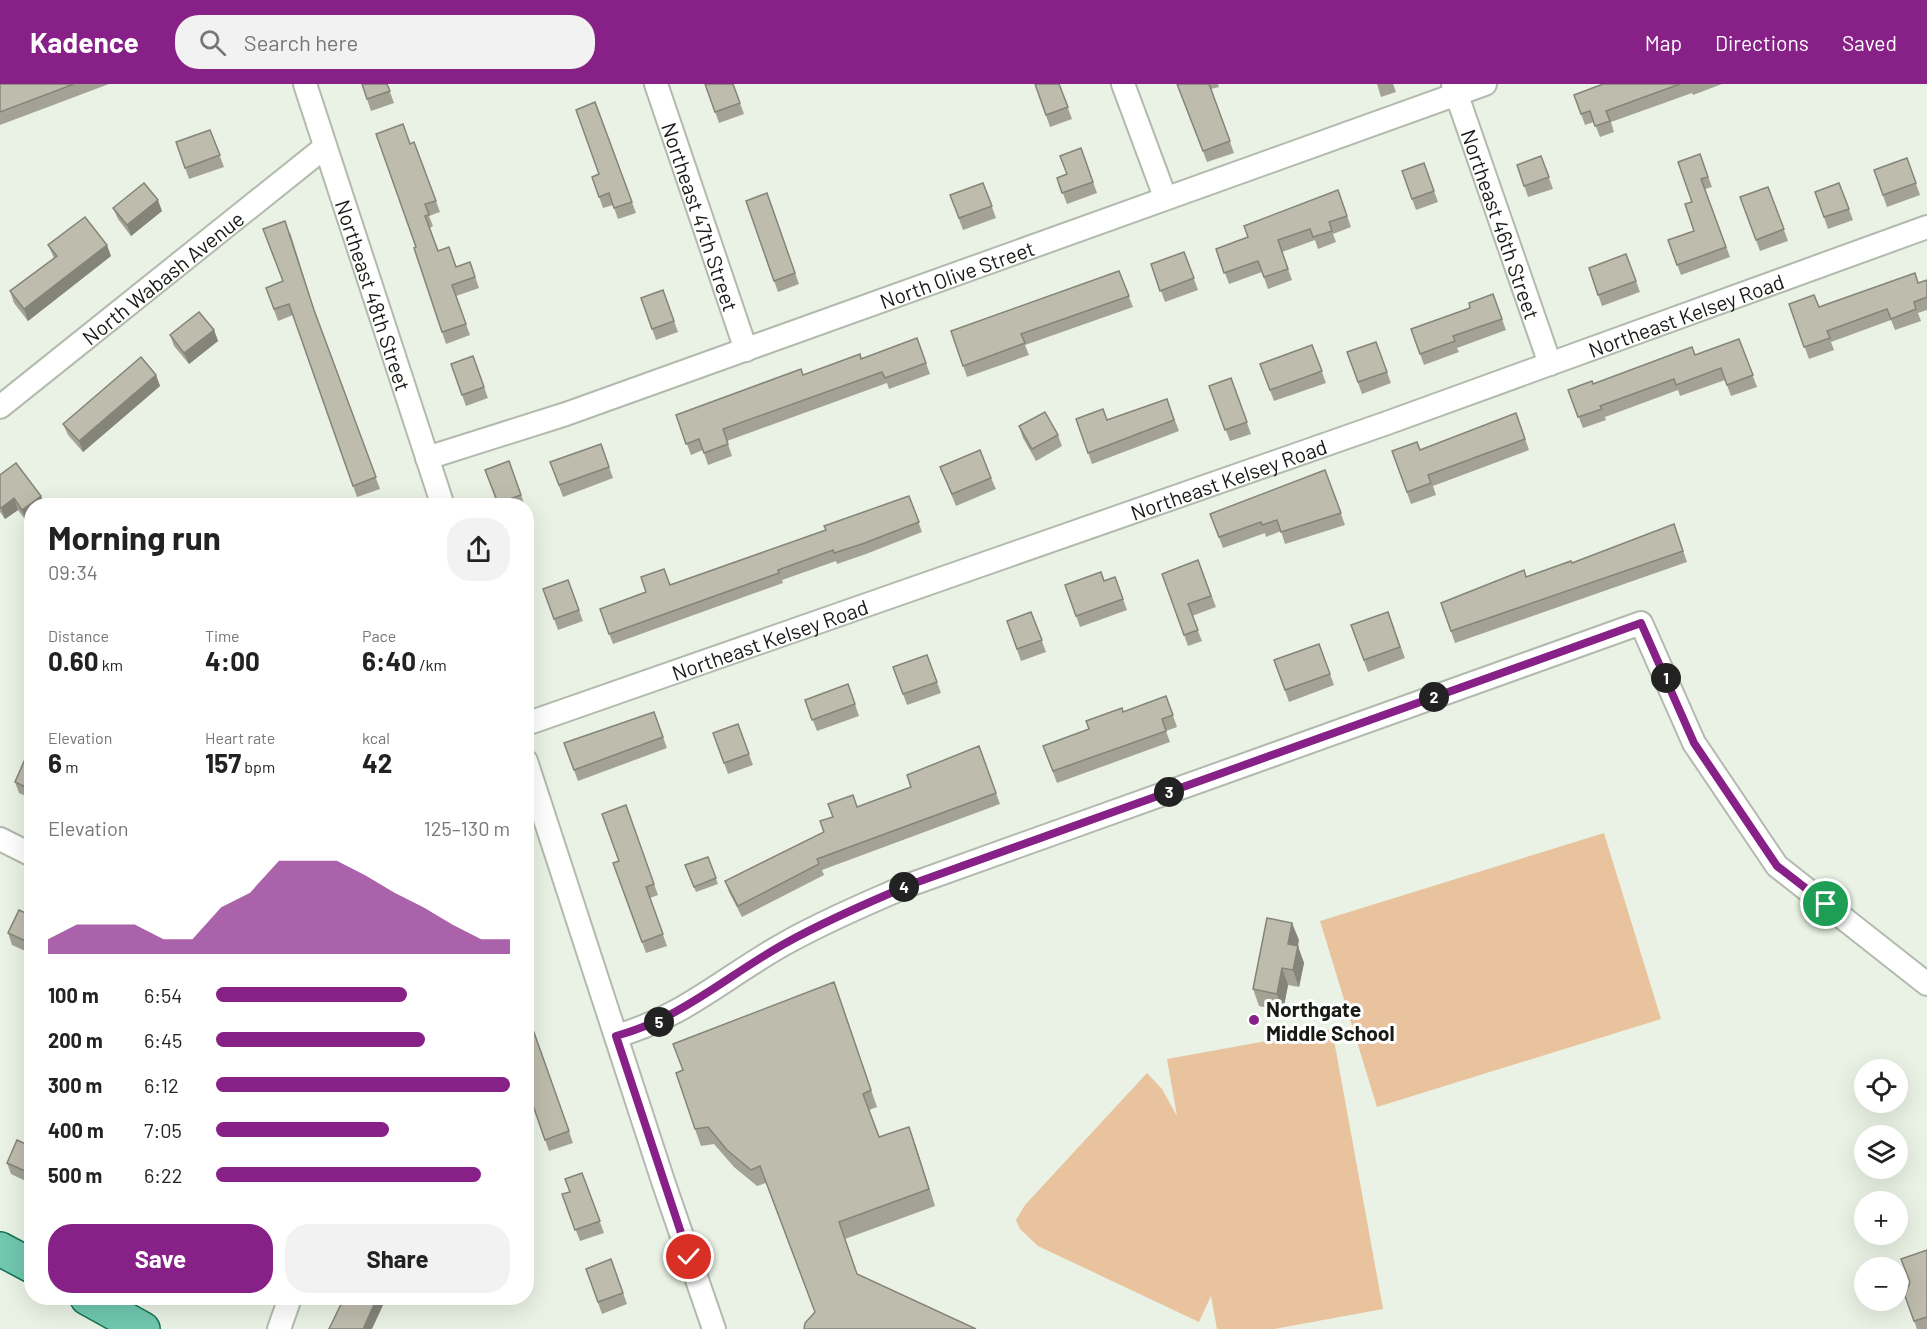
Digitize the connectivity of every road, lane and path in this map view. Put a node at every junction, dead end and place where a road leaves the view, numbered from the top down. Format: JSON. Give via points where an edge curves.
{"nodes":[{"id":1,"x":305,"y":84,"type":"edge"},
{"id":2,"x":656,"y":84,"type":"edge"},
{"id":3,"x":1123,"y":84,"type":"edge"},
{"id":4,"x":1485,"y":84,"type":"edge"},
{"id":5,"x":1455,"y":89,"type":"edge"},
{"id":6,"x":325,"y":147,"type":"junction"},
{"id":7,"x":1165,"y":197,"type":"junction"},
{"id":8,"x":1927,"y":227,"type":"edge"},
{"id":9,"x":746,"y":350,"type":"junction"},
{"id":10,"x":1550,"y":364,"type":"junction"},
{"id":11,"x":0,"y":407,"type":"edge"},
{"id":12,"x":427,"y":458,"type":"junction"},
{"id":13,"x":440,"y":498,"type":"edge"},
{"id":14,"x":534,"y":721,"type":"edge"},
{"id":15,"x":534,"y":785,"type":"edge"},
{"id":16,"x":0,"y":839,"type":"edge"},
{"id":17,"x":24,"y":851,"type":"edge"},
{"id":18,"x":1927,"y":984,"type":"edge"},
{"id":19,"x":616,"y":1036,"type":"junction"},
{"id":20,"x":0,"y":1249,"type":"edge"},
{"id":21,"x":24,"y":1262,"type":"edge"},
{"id":22,"x":100,"y":1305,"type":"edge"},
{"id":23,"x":288,"y":1305,"type":"edge"},
{"id":24,"x":143,"y":1329,"type":"edge"},
{"id":25,"x":279,"y":1329,"type":"edge"},
{"id":26,"x":714,"y":1329,"type":"edge"}],
"edges":[{"from":1,"to":6,"type":"street","name":"Northeast 48th Street"},
{"from":2,"to":9,"type":"street","name":"Northeast 47th Street"},
{"from":3,"to":7,"type":"street"},
{"from":4,"to":5,"type":"street","name":"North Olive Street"},
{"from":5,"to":7,"type":"street","name":"North Olive Street"},
{"from":5,"to":10,"type":"street","name":"Northeast 46th Street"},
{"from":6,"to":11,"type":"street","name":"North Wabash Avenue"},
{"from":6,"to":12,"type":"street","name":"Northeast 48th Street"},
{"from":7,"to":9,"type":"street","name":"North Olive Street"},
{"from":8,"to":10,"type":"street","name":"Northeast Kelsey Road"},
{"from":9,"to":12,"type":"street","name":"North Olive Street"},
{"from":10,"to":14,"type":"street","name":"Northeast Kelsey Road"},
{"from":12,"to":13,"type":"street","name":"Northeast 48th Street"},
{"from":15,"to":19,"type":"street"},
{"from":16,"to":17,"type":"street"},
{"from":18,"to":19,"type":"street","via":[[1777,866],[1694,743],[1641,623],[912,884],[784,944],[670,1017]]},
{"from":19,"to":26,"type":"street"},
{"from":20,"to":21,"type":"main road"},
{"from":22,"to":24,"type":"main road"},
{"from":23,"to":25,"type":"street"}]}
